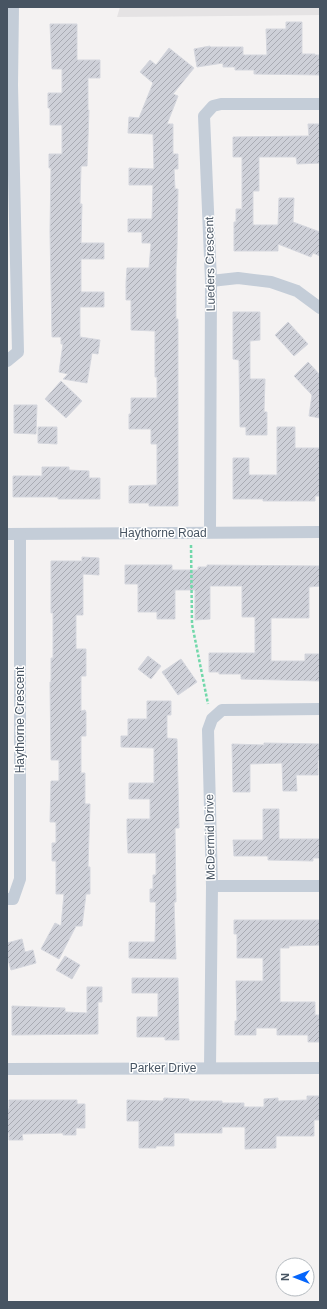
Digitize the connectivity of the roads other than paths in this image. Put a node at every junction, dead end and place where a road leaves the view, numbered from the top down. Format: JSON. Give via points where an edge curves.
{"nodes":[{"id":1,"x":13,"y":7,"type":"edge"},
{"id":2,"x":10,"y":85,"type":"edge"},
{"id":3,"x":320,"y":104,"type":"edge"},
{"id":4,"x":211,"y":281,"type":"junction"},
{"id":5,"x":320,"y":308,"type":"edge"},
{"id":6,"x":7,"y":361,"type":"edge"},
{"id":7,"x":210,"y":532,"type":"junction"},
{"id":8,"x":320,"y":532,"type":"edge"},
{"id":9,"x":7,"y":534,"type":"edge"},
{"id":10,"x":20,"y":534,"type":"junction"},
{"id":11,"x":320,"y":709,"type":"edge"},
{"id":12,"x":212,"y":886,"type":"junction"},
{"id":13,"x":320,"y":886,"type":"edge"},
{"id":14,"x":7,"y":899,"type":"edge"},
{"id":15,"x":210,"y":1068,"type":"junction"},
{"id":16,"x":320,"y":1068,"type":"edge"},
{"id":17,"x":7,"y":1069,"type":"edge"}],
"edges":[{"from":1,"to":2,"type":"street"},
{"from":2,"to":6,"type":"street","via":[[18,352]]},
{"from":3,"to":4,"type":"street","name":"Lueders Crescent","via":[[221,104],[213,106],[204,116]]},
{"from":4,"to":5,"type":"street","via":[[238,278],[271,282],[297,291]]},
{"from":4,"to":7,"type":"street","name":"Lueders Crescent"},
{"from":7,"to":8,"type":"street","name":"Haythorne Road"},
{"from":7,"to":10,"type":"street","name":"Haythorne Road"},
{"from":9,"to":10,"type":"street","name":"Haythorne Road"},
{"from":10,"to":14,"type":"street","name":"Haythorne Crescent","via":[[20,879],[13,899]]},
{"from":11,"to":12,"type":"street","name":"McDermid Drive","via":[[222,710],[212,719],[208,730]]},
{"from":12,"to":13,"type":"street"},
{"from":12,"to":15,"type":"street","name":"McDermid Drive"},
{"from":15,"to":16,"type":"street","name":"Parker Drive"},
{"from":15,"to":17,"type":"street","name":"Parker Drive"}]}
